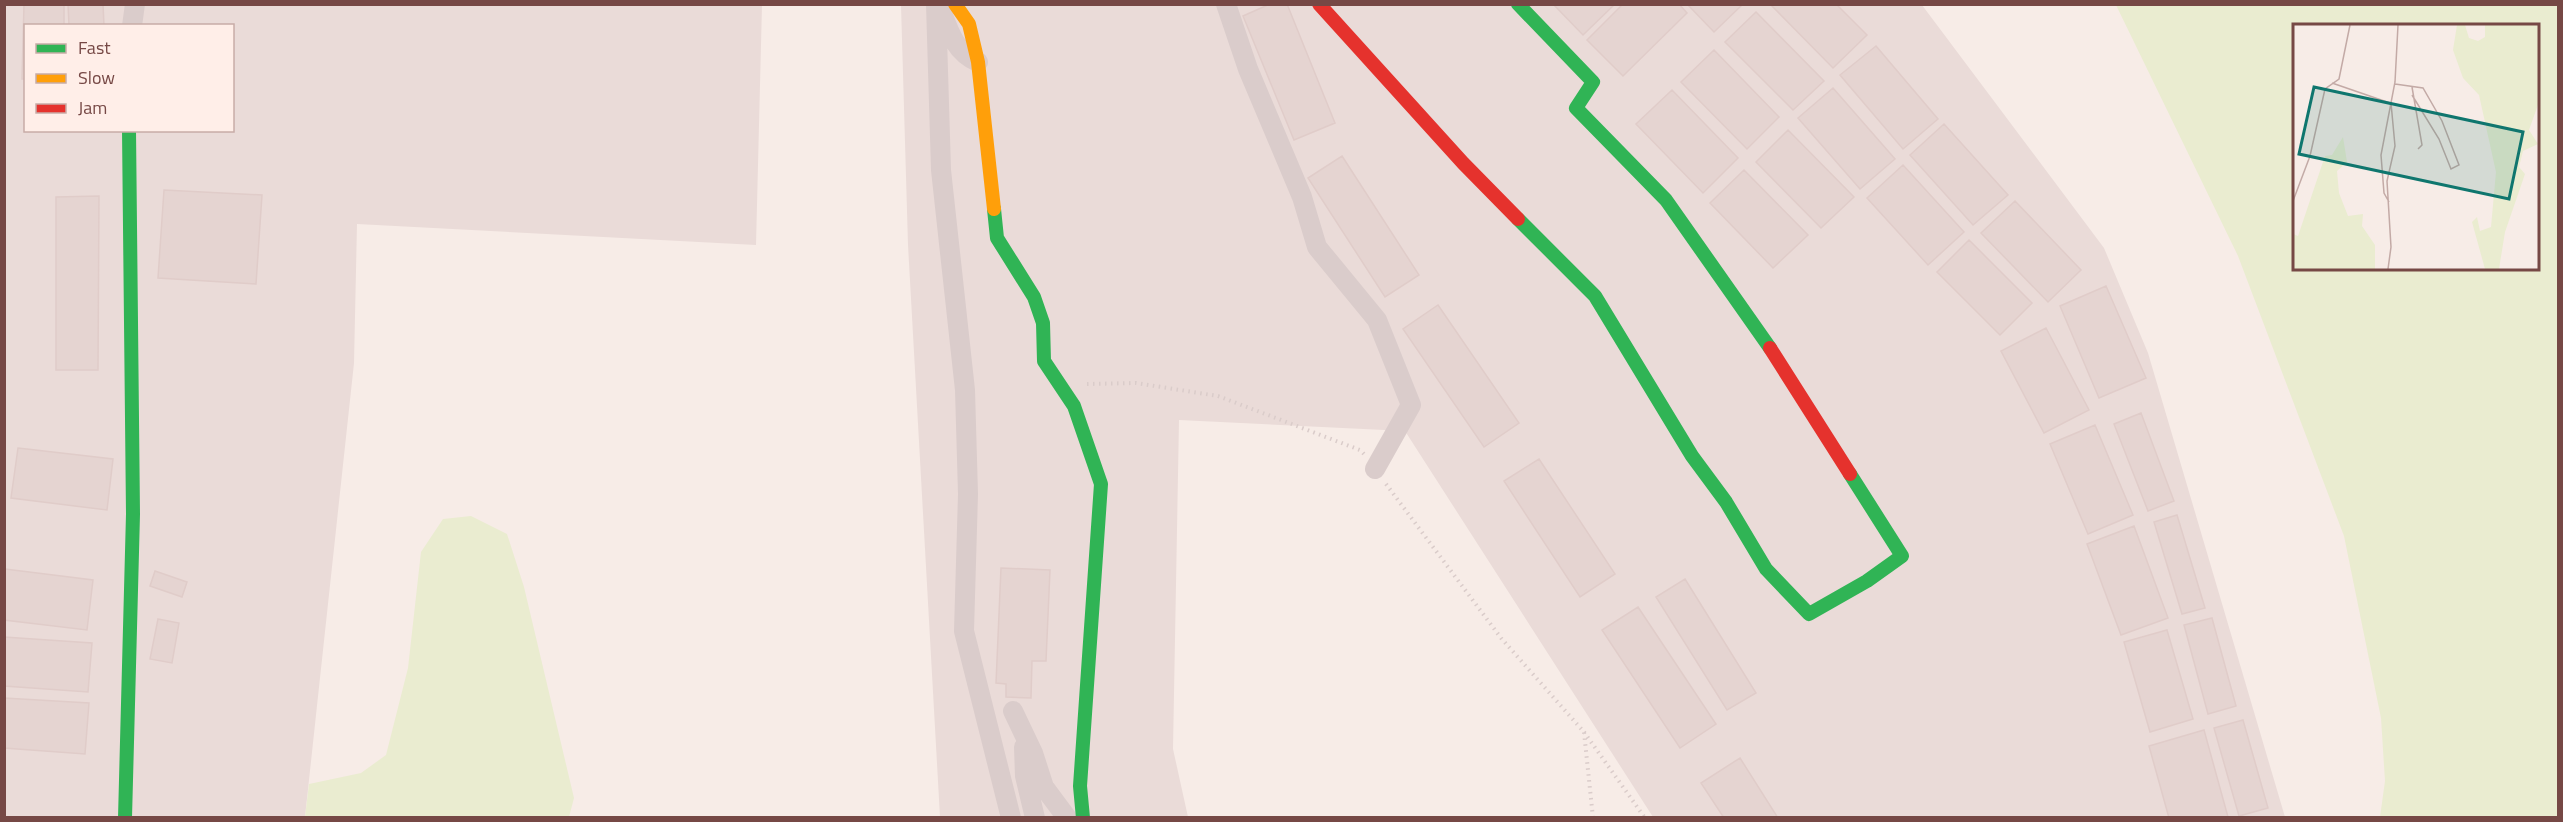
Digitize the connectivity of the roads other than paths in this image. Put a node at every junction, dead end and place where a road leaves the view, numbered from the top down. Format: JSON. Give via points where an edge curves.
{"nodes":[{"id":1,"x":135,"y":4,"type":"edge"},
{"id":2,"x":938,"y":4,"type":"edge"},
{"id":3,"x":956,"y":4,"type":"edge"},
{"id":4,"x":1226,"y":4,"type":"edge"},
{"id":5,"x":1319,"y":4,"type":"edge"},
{"id":6,"x":1518,"y":4,"type":"edge"},
{"id":7,"x":132,"y":24,"type":"edge"},
{"id":8,"x":978,"y":62,"type":"junction"},
{"id":9,"x":129,"y":132,"type":"edge"},
{"id":10,"x":1375,"y":469,"type":"road end"},
{"id":11,"x":1013,"y":711,"type":"dead end"},
{"id":12,"x":1023,"y":732,"type":"junction"},
{"id":13,"x":124,"y":818,"type":"edge"},
{"id":14,"x":1011,"y":818,"type":"edge"},
{"id":15,"x":1035,"y":818,"type":"edge"},
{"id":16,"x":1067,"y":818,"type":"edge"},
{"id":17,"x":1083,"y":818,"type":"edge"}],
"edges":[{"from":1,"to":7,"type":"street"},
{"from":2,"to":8,"type":"street","via":[[964,57]]},
{"from":2,"to":14,"type":"street","via":[[941,170],[965,390],[968,494],[964,631]]},
{"from":3,"to":8,"type":"street","via":[[969,24]]},
{"from":4,"to":10,"type":"street","via":[[1248,69],[1302,197],[1317,247],[1377,320],[1411,405]]},
{"from":5,"to":6,"type":"street","via":[[1463,163],[1595,296],[1766,569],[1809,614],[1902,556],[1765,340],[1666,200],[1576,108],[1593,82]]},
{"from":8,"to":17,"type":"street","via":[[997,238],[1034,297],[1043,323],[1044,361],[1074,406],[1101,484],[1080,786]]},
{"from":9,"to":13,"type":"street","via":[[133,514]]},
{"from":11,"to":12,"type":"street"},
{"from":12,"to":15,"type":"street","via":[[1025,776]]},
{"from":12,"to":16,"type":"street","via":[[1044,787]]}]}
